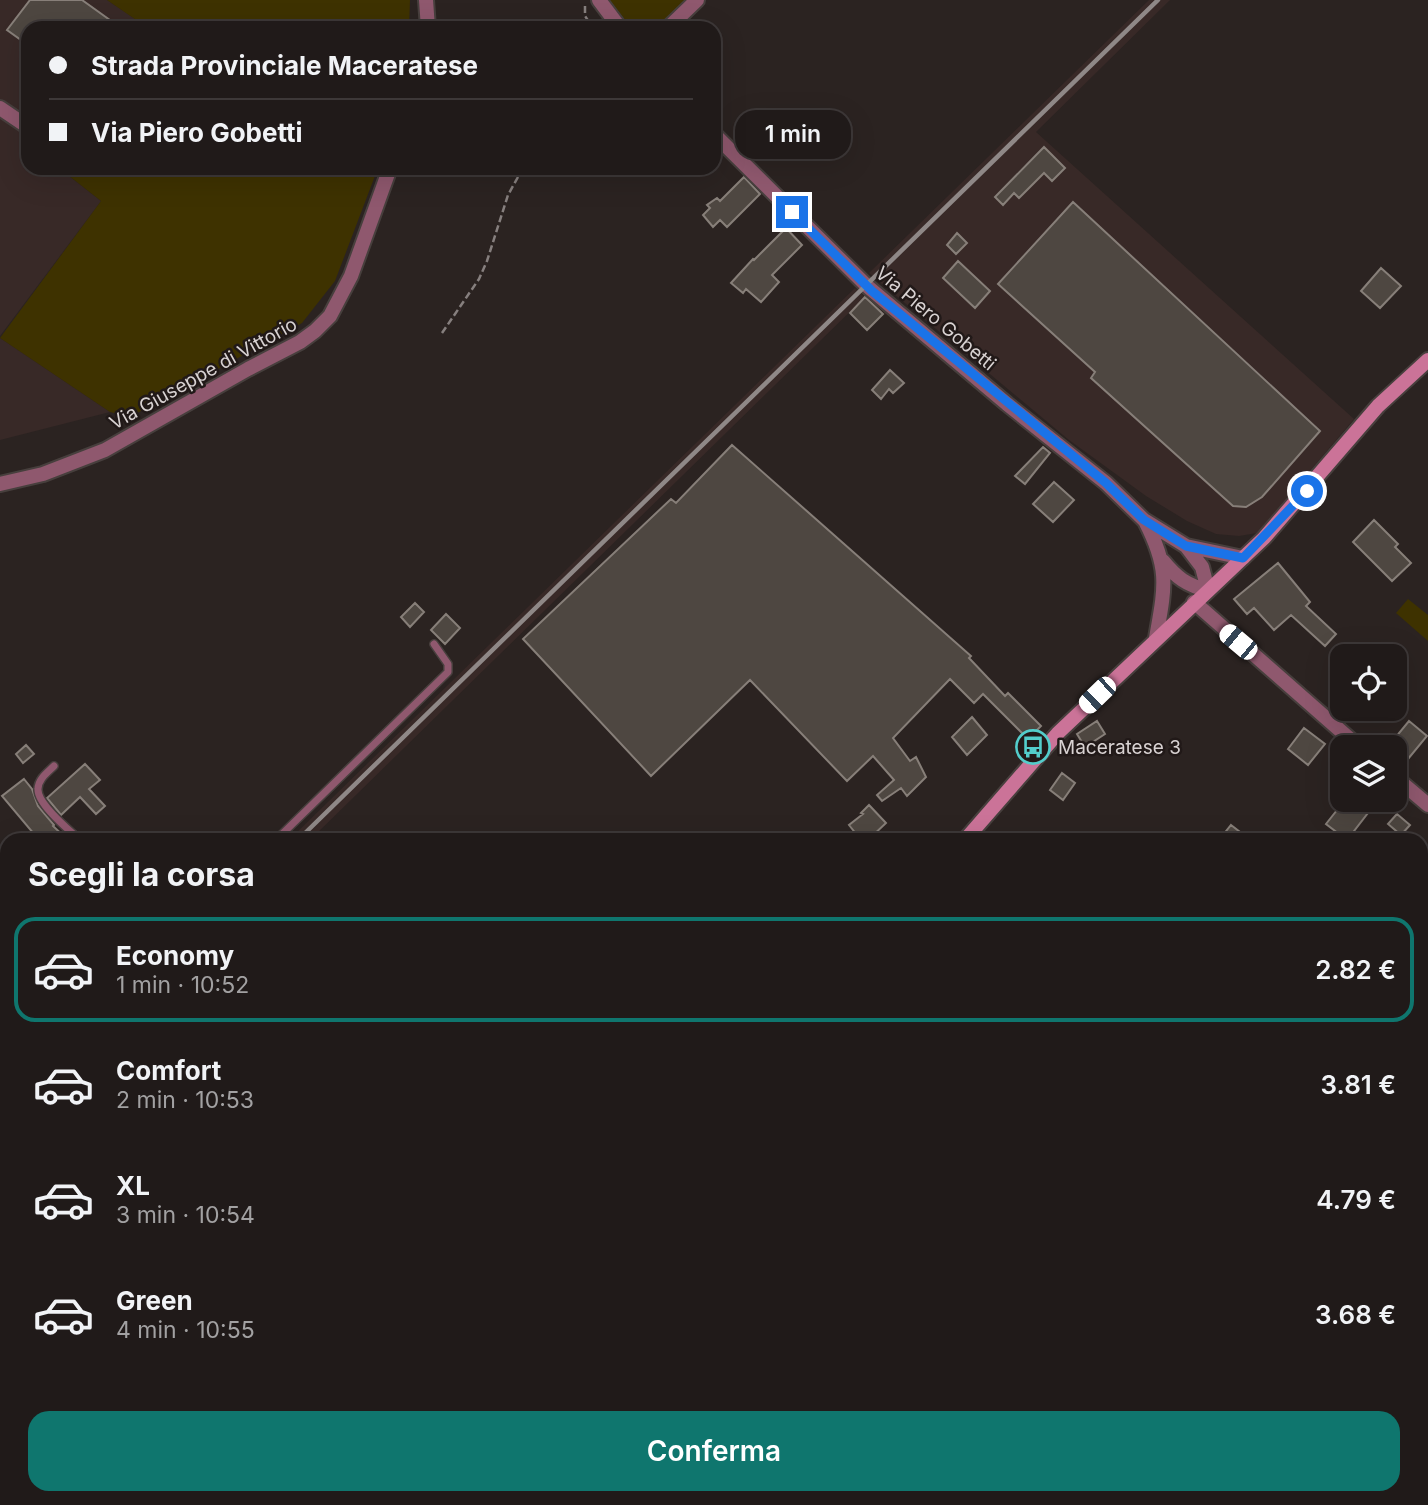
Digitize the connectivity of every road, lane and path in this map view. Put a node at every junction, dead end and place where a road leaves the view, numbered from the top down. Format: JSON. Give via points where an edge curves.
{"nodes":[{"id":1,"x":426,"y":0,"type":"edge"},
{"id":2,"x":589,"y":0,"type":"edge"},
{"id":3,"x":599,"y":0,"type":"edge"},
{"id":4,"x":697,"y":0,"type":"edge"},
{"id":5,"x":428,"y":21,"type":"edge"},
{"id":6,"x":588,"y":21,"type":"edge"},
{"id":7,"x":615,"y":21,"type":"edge"},
{"id":8,"x":675,"y":21,"type":"edge"},
{"id":9,"x":0,"y":108,"type":"edge"},
{"id":10,"x":21,"y":122,"type":"edge"},
{"id":11,"x":721,"y":141,"type":"edge"},
{"id":12,"x":387,"y":175,"type":"edge"},
{"id":13,"x":519,"y":175,"type":"edge"},
{"id":14,"x":442,"y":333,"type":"dead end"},
{"id":15,"x":1428,"y":360,"type":"edge"},
{"id":16,"x":18,"y":480,"type":"junction"},
{"id":17,"x":0,"y":484,"type":"edge"},
{"id":18,"x":0,"y":490,"type":"edge"},
{"id":19,"x":1144,"y":520,"type":"junction"},
{"id":20,"x":1186,"y":546,"type":"junction"},
{"id":21,"x":1243,"y":558,"type":"junction"},
{"id":22,"x":1163,"y":561,"type":"junction"},
{"id":23,"x":1208,"y":590,"type":"junction"},
{"id":24,"x":1194,"y":602,"type":"junction"},
{"id":25,"x":1156,"y":638,"type":"junction"},
{"id":26,"x":434,"y":644,"type":"dead end"},
{"id":27,"x":1345,"y":735,"type":"edge"},
{"id":28,"x":54,"y":766,"type":"dead end"},
{"id":29,"x":1407,"y":787,"type":"edge"},
{"id":30,"x":1428,"y":805,"type":"edge"},
{"id":31,"x":73,"y":833,"type":"edge"},
{"id":32,"x":283,"y":833,"type":"edge"},
{"id":33,"x":971,"y":833,"type":"edge"}],
"edges":[{"from":1,"to":5,"type":"street"},
{"from":2,"to":6,"type":"path","via":[[584,7]]},
{"from":3,"to":7,"type":"street"},
{"from":4,"to":8,"type":"street"},
{"from":9,"to":10,"type":"street"},
{"from":11,"to":19,"type":"street","name":"Via Piero Gobetti","via":[[872,291],[1106,483]]},
{"from":12,"to":16,"type":"street","name":"Via Giuseppe di Vittorio","via":[[351,276],[330,316],[315,331],[105,450]]},
{"from":13,"to":14,"type":"path","via":[[483,270]]},
{"from":15,"to":21,"type":"main road","via":[[1378,406]]},
{"from":16,"to":17,"type":"street","name":"Via Giuseppe di Vittorio"},
{"from":16,"to":18,"type":"street","name":"Via Giuseppe di Vittorio"},
{"from":19,"to":20,"type":"street"},
{"from":19,"to":22,"type":"street"},
{"from":20,"to":21,"type":"street"},
{"from":20,"to":23,"type":"street","via":[[1202,567]]},
{"from":21,"to":23,"type":"main road"},
{"from":22,"to":23,"type":"street","via":[[1185,583]]},
{"from":22,"to":25,"type":"street","via":[[1164,591]]},
{"from":23,"to":24,"type":"main road"},
{"from":24,"to":25,"type":"main road"},
{"from":24,"to":27,"type":"street"},
{"from":25,"to":33,"type":"main road","via":[[1058,733]]},
{"from":26,"to":32,"type":"lane","via":[[449,664],[448,672]]},
{"from":28,"to":31,"type":"lane","via":[[40,780],[40,799]]},
{"from":29,"to":30,"type":"street"}]}
